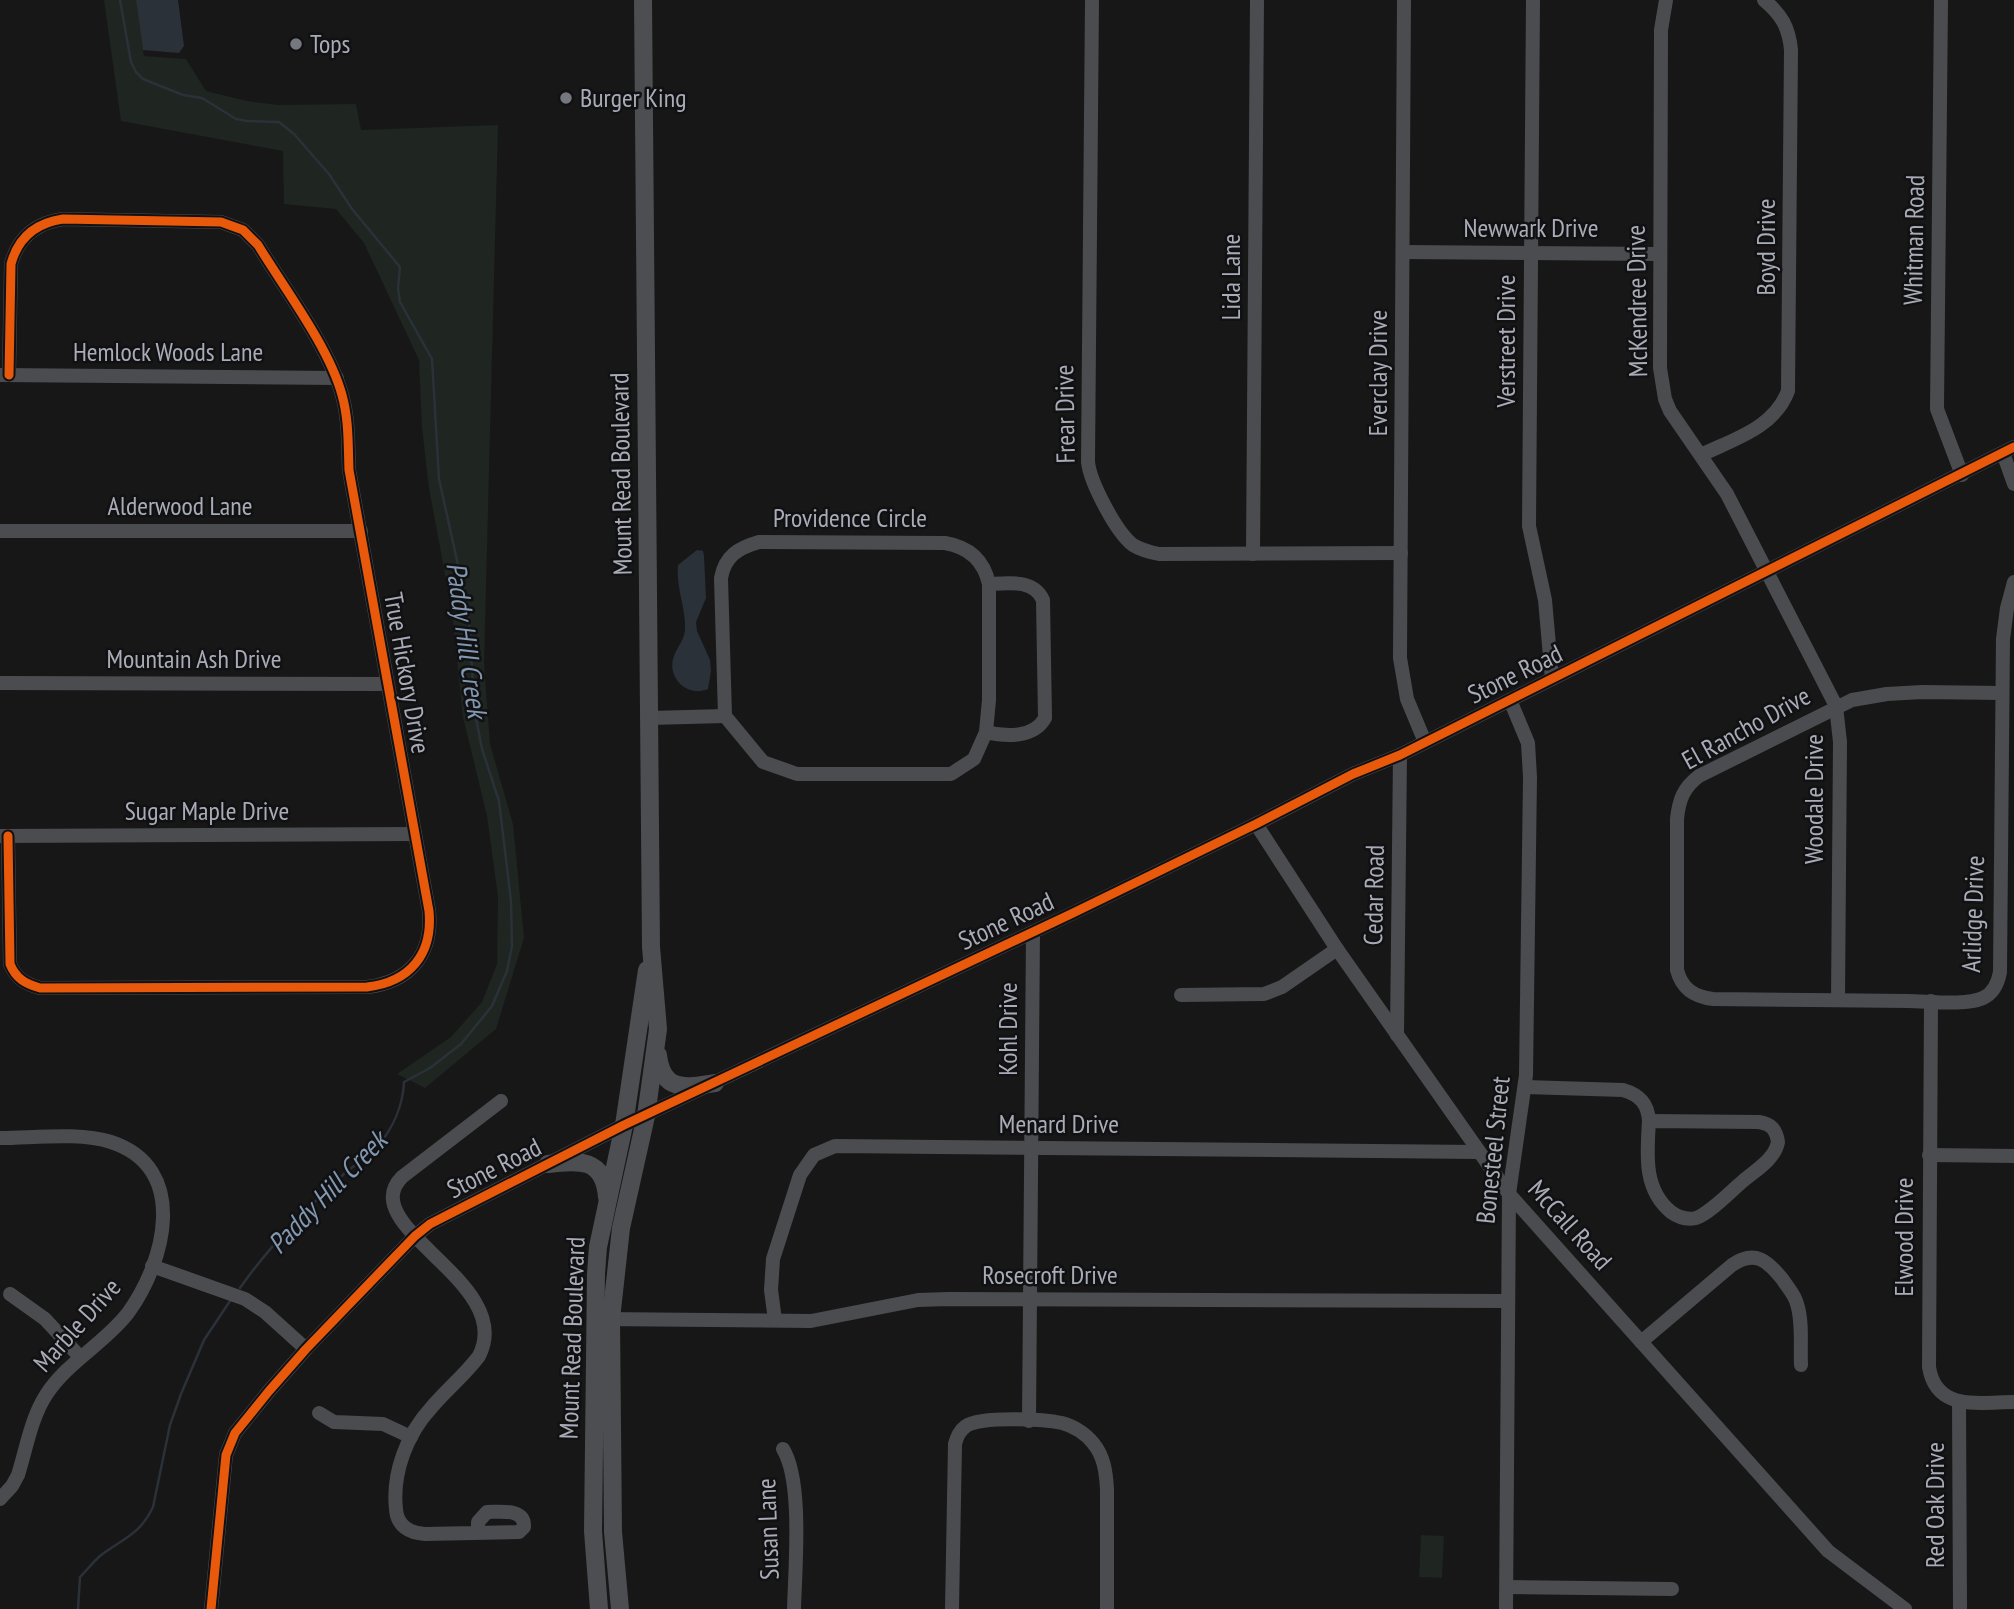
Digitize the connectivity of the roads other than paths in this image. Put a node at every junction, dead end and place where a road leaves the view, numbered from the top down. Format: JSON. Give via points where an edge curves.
{"nodes":[{"id":1,"x":643,"y":0,"type":"edge"},
{"id":2,"x":1092,"y":0,"type":"edge"},
{"id":3,"x":1257,"y":0,"type":"edge"},
{"id":4,"x":1404,"y":0,"type":"edge"},
{"id":5,"x":1533,"y":0,"type":"edge"},
{"id":6,"x":1666,"y":0,"type":"edge"},
{"id":7,"x":1764,"y":0,"type":"edge"},
{"id":8,"x":1941,"y":0,"type":"edge"},
{"id":9,"x":1403,"y":252,"type":"junction"},
{"id":10,"x":1531,"y":253,"type":"junction"},
{"id":11,"x":1659,"y":254,"type":"junction"},
{"id":12,"x":4,"y":375,"type":"edge"},
{"id":13,"x":337,"y":378,"type":"junction"},
{"id":14,"x":2009,"y":450,"type":"edge"},
{"id":15,"x":1701,"y":455,"type":"junction"},
{"id":16,"x":1962,"y":475,"type":"junction"},
{"id":17,"x":2014,"y":484,"type":"edge"},
{"id":18,"x":0,"y":531,"type":"edge"},
{"id":19,"x":361,"y":531,"type":"junction"},
{"id":20,"x":1401,"y":553,"type":"junction"},
{"id":21,"x":1253,"y":554,"type":"junction"},
{"id":22,"x":1768,"y":573,"type":"junction"},
{"id":23,"x":2014,"y":582,"type":"edge"},
{"id":24,"x":989,"y":584,"type":"junction"},
{"id":25,"x":1552,"y":679,"type":"junction"},
{"id":26,"x":0,"y":683,"type":"edge"},
{"id":27,"x":387,"y":684,"type":"junction"},
{"id":28,"x":2001,"y":693,"type":"junction"},
{"id":29,"x":1510,"y":700,"type":"junction"},
{"id":30,"x":1836,"y":706,"type":"junction"},
{"id":31,"x":725,"y":716,"type":"junction"},
{"id":32,"x":650,"y":718,"type":"junction"},
{"id":33,"x":986,"y":732,"type":"junction"},
{"id":34,"x":1425,"y":743,"type":"junction"},
{"id":35,"x":1400,"y":755,"type":"junction"},
{"id":36,"x":1256,"y":824,"type":"junction"},
{"id":37,"x":415,"y":834,"type":"junction"},
{"id":38,"x":4,"y":836,"type":"edge"},
{"id":39,"x":1033,"y":932,"type":"junction"},
{"id":40,"x":651,"y":947,"type":"junction"},
{"id":41,"x":1337,"y":949,"type":"junction"},
{"id":42,"x":1181,"y":995,"type":"dead end"},
{"id":43,"x":1696,"y":996,"type":"joint"},
{"id":44,"x":1838,"y":1000,"type":"junction"},
{"id":45,"x":1931,"y":1001,"type":"junction"},
{"id":46,"x":1397,"y":1035,"type":"junction"},
{"id":47,"x":656,"y":1042,"type":"junction"},
{"id":48,"x":715,"y":1083,"type":"junction"},
{"id":49,"x":1525,"y":1087,"type":"junction"},
{"id":50,"x":501,"y":1101,"type":"dead end"},
{"id":51,"x":646,"y":1116,"type":"junction"},
{"id":52,"x":1649,"y":1121,"type":"junction"},
{"id":53,"x":624,"y":1125,"type":"junction"},
{"id":54,"x":0,"y":1138,"type":"edge"},
{"id":55,"x":1032,"y":1148,"type":"junction"},
{"id":56,"x":1478,"y":1152,"type":"junction"},
{"id":57,"x":1929,"y":1155,"type":"junction"},
{"id":58,"x":2014,"y":1156,"type":"edge"},
{"id":59,"x":548,"y":1164,"type":"junction"},
{"id":60,"x":1509,"y":1194,"type":"junction"},
{"id":61,"x":608,"y":1204,"type":"junction"},
{"id":62,"x":415,"y":1236,"type":"junction"},
{"id":63,"x":152,"y":1266,"type":"junction"},
{"id":64,"x":10,"y":1294,"type":"dead end"},
{"id":65,"x":1030,"y":1299,"type":"junction"},
{"id":66,"x":1508,"y":1301,"type":"junction"},
{"id":67,"x":602,"y":1319,"type":"junction"},
{"id":68,"x":775,"y":1320,"type":"junction"},
{"id":69,"x":1641,"y":1342,"type":"junction"},
{"id":70,"x":306,"y":1349,"type":"junction"},
{"id":71,"x":80,"y":1357,"type":"junction"},
{"id":72,"x":1801,"y":1365,"type":"dead end"},
{"id":73,"x":1959,"y":1401,"type":"junction"},
{"id":74,"x":2014,"y":1402,"type":"edge"},
{"id":75,"x":319,"y":1413,"type":"dead end"},
{"id":76,"x":1029,"y":1421,"type":"junction"},
{"id":77,"x":411,"y":1437,"type":"junction"},
{"id":78,"x":783,"y":1450,"type":"dead end"},
{"id":79,"x":0,"y":1499,"type":"edge"},
{"id":80,"x":478,"y":1533,"type":"dead end"},
{"id":81,"x":593,"y":1555,"type":"junction"},
{"id":82,"x":1507,"y":1587,"type":"junction"},
{"id":83,"x":1672,"y":1589,"type":"dead end"},
{"id":84,"x":211,"y":1609,"type":"edge"},
{"id":85,"x":593,"y":1609,"type":"edge"},
{"id":86,"x":599,"y":1609,"type":"edge"},
{"id":87,"x":620,"y":1609,"type":"edge"},
{"id":88,"x":794,"y":1609,"type":"edge"},
{"id":89,"x":952,"y":1609,"type":"edge"},
{"id":90,"x":1107,"y":1609,"type":"edge"},
{"id":91,"x":1506,"y":1609,"type":"edge"},
{"id":92,"x":1905,"y":1609,"type":"edge"},
{"id":93,"x":1960,"y":1609,"type":"edge"}],
"edges":[{"from":1,"to":32,"type":"main road","name":"Mount Read Boulevard"},
{"from":2,"to":21,"type":"street","name":"Frear Drive","via":[[1089,471],[1121,533],[1141,550]]},
{"from":3,"to":21,"type":"street","name":"Lida Lane"},
{"from":4,"to":9,"type":"street","name":"Everclay Drive"},
{"from":5,"to":10,"type":"street","name":"Verstreet Drive"},
{"from":6,"to":11,"type":"street","name":"McKendree Drive","via":[[1661,30]]},
{"from":7,"to":15,"type":"street","name":"Boyd Drive","via":[[1782,17],[1791,50],[1788,391],[1783,404],[1764,424]]},
{"from":8,"to":16,"type":"street","name":"Whitman Road","via":[[1937,409]]},
{"from":9,"to":10,"type":"street","name":"Newwark Drive"},
{"from":9,"to":20,"type":"street","name":"Everclay Drive"},
{"from":10,"to":11,"type":"street","name":"Newwark Drive"},
{"from":10,"to":25,"type":"street","name":"Verstreet Drive","via":[[1529,526],[1545,600]]},
{"from":11,"to":15,"type":"street","name":"McKendree Drive","via":[[1662,386],[1670,411]]},
{"from":12,"to":13,"type":"street","name":"Hemlock Woods Lane"},
{"from":12,"to":13,"type":"street","name":"True Hickory Drive","via":[[11,264],[21,240],[31,231],[63,219],[208,220],[233,225],[258,245]]},
{"from":13,"to":19,"type":"street","name":"True Hickory Drive","via":[[346,409],[349,470]]},
{"from":14,"to":16,"type":"street","name":"Stone Road"},
{"from":14,"to":17,"type":"street"},
{"from":15,"to":22,"type":"street","name":"McKendree Drive"},
{"from":16,"to":22,"type":"street","name":"Stone Road"},
{"from":18,"to":19,"type":"street","name":"Alderwood Lane"},
{"from":19,"to":27,"type":"street","name":"True Hickory Drive"},
{"from":20,"to":21,"type":"street","name":"Frear Drive"},
{"from":20,"to":34,"type":"street","name":"Everclay Drive","via":[[1402,677]]},
{"from":22,"to":25,"type":"street","name":"Stone Road"},
{"from":22,"to":30,"type":"street","name":"Woodale Drive"},
{"from":23,"to":28,"type":"street","name":"Arlidge Drive","via":[[2005,623]]},
{"from":24,"to":31,"type":"street","name":"Providence Circle","via":[[970,552],[945,543],[773,541],[744,546],[723,564],[721,578]]},
{"from":24,"to":33,"type":"street","name":"Providence Circle"},
{"from":24,"to":33,"type":"street","via":[[1034,587],[1040,592],[1045,718],[1034,730],[1010,735]]},
{"from":25,"to":29,"type":"street","name":"Stone Road"},
{"from":26,"to":27,"type":"street","name":"Mountain Ash Drive"},
{"from":27,"to":37,"type":"street","name":"True Hickory Drive"},
{"from":28,"to":30,"type":"street","name":"El Rancho Drive","via":[[1887,694]]},
{"from":28,"to":45,"type":"street","name":"Arlidge Drive","via":[[1998,983],[1983,998]]},
{"from":29,"to":34,"type":"street","name":"Stone Road"},
{"from":29,"to":49,"type":"street","name":"Bonesteel Street","via":[[1528,743],[1530,777]]},
{"from":30,"to":43,"type":"street","name":"El Rancho Drive","via":[[1699,776],[1684,790],[1677,819],[1677,970],[1682,984]]},
{"from":30,"to":44,"type":"street","name":"Woodale Drive","via":[[1840,741]]},
{"from":31,"to":32,"type":"street"},
{"from":31,"to":33,"type":"street","name":"Providence Circle","via":[[763,762],[797,774],[951,774],[974,759]]},
{"from":32,"to":40,"type":"main road","name":"Mount Read Boulevard"},
{"from":34,"to":35,"type":"street","name":"Stone Road"},
{"from":35,"to":36,"type":"street","name":"Stone Road"},
{"from":35,"to":46,"type":"street","name":"Cedar Road"},
{"from":36,"to":39,"type":"street","name":"Stone Road"},
{"from":36,"to":41,"type":"street","name":"McCall Road"},
{"from":37,"to":38,"type":"street","name":"Sugar Maple Drive"},
{"from":37,"to":38,"type":"street","name":"True Hickory Drive","via":[[429,911],[428,942],[407,972],[390,983],[368,988],[51,988],[28,984],[10,964]]},
{"from":39,"to":48,"type":"street","name":"Stone Road"},
{"from":39,"to":55,"type":"street","name":"Kohl Drive"},
{"from":40,"to":47,"type":"main road","name":"Mount Read Boulevard"},
{"from":40,"to":53,"type":"main road","name":"Mount Read Boulevard"},
{"from":41,"to":42,"type":"street","via":[[1282,987],[1264,993]]},
{"from":41,"to":46,"type":"street","name":"McCall Road"},
{"from":43,"to":44,"type":"street","name":"Arlidge Drive"},
{"from":44,"to":45,"type":"street","name":"Arlidge Drive"},
{"from":45,"to":57,"type":"street","name":"Elwood Drive"},
{"from":46,"to":56,"type":"street","name":"McCall Road"},
{"from":47,"to":48,"type":"main road","via":[[661,1069],[672,1084]]},
{"from":47,"to":51,"type":"main road","name":"Mount Read Boulevard"},
{"from":48,"to":51,"type":"street","name":"Stone Road"},
{"from":49,"to":52,"type":"street","via":[[1623,1090],[1645,1103]]},
{"from":49,"to":60,"type":"street","name":"Bonesteel Street"},
{"from":50,"to":62,"type":"street","via":[[394,1187],[393,1206]]},
{"from":51,"to":53,"type":"street","name":"Stone Road"},
{"from":51,"to":67,"type":"main road","name":"Mount Read Boulevard"},
{"from":52,"to":52,"type":"street","via":[[1768,1123],[1778,1142],[1772,1156],[1702,1215],[1685,1218],[1663,1204],[1650,1181]]},
{"from":53,"to":59,"type":"street","name":"Stone Road"},
{"from":53,"to":61,"type":"main road","name":"Mount Read Boulevard"},
{"from":54,"to":63,"type":"street","name":"Marble Drive","via":[[95,1139],[138,1157],[158,1184],[164,1206],[163,1229]]},
{"from":55,"to":56,"type":"street","name":"Menard Drive"},
{"from":55,"to":65,"type":"street","name":"Kohl Drive"},
{"from":55,"to":68,"type":"street","name":"Menard Drive","via":[[835,1146],[814,1155],[800,1175],[773,1259]]},
{"from":56,"to":60,"type":"street","name":"McCall Road"},
{"from":57,"to":58,"type":"street"},
{"from":57,"to":73,"type":"street","name":"Elwood Drive","via":[[1929,1367],[1938,1391]]},
{"from":59,"to":61,"type":"main road","via":[[573,1160],[595,1168],[605,1178]]},
{"from":59,"to":62,"type":"street","name":"Stone Road"},
{"from":60,"to":66,"type":"street","name":"Bonesteel Street"},
{"from":60,"to":69,"type":"street","name":"McCall Road"},
{"from":61,"to":67,"type":"main road","name":"Mount Read Boulevard","via":[[598,1247]]},
{"from":62,"to":70,"type":"street","name":"Stone Road"},
{"from":62,"to":77,"type":"street","via":[[472,1296],[485,1331],[479,1356]]},
{"from":63,"to":70,"type":"street","via":[[246,1299]]},
{"from":63,"to":71,"type":"street","name":"Marble Drive","via":[[127,1313]]},
{"from":64,"to":71,"type":"street","via":[[45,1320]]},
{"from":65,"to":66,"type":"street","name":"Rosecroft Drive"},
{"from":65,"to":68,"type":"street","name":"Rosecroft Drive","via":[[918,1300],[820,1320]]},
{"from":65,"to":76,"type":"street","name":"Kohl Drive"},
{"from":66,"to":82,"type":"street","name":"Bonesteel Street"},
{"from":67,"to":68,"type":"street","name":"Rosecroft Drive"},
{"from":67,"to":81,"type":"main road","name":"Mount Read Boulevard"},
{"from":67,"to":87,"type":"main road","name":"Mount Read Boulevard"},
{"from":69,"to":72,"type":"street","via":[[1740,1259],[1758,1258],[1775,1270],[1798,1304]]},
{"from":69,"to":92,"type":"street","name":"McCall Road","via":[[1828,1551]]},
{"from":70,"to":84,"type":"street","name":"Stone Road","via":[[242,1423],[229,1445]]},
{"from":71,"to":79,"type":"street","name":"Marble Drive","via":[[44,1398],[18,1475]]},
{"from":73,"to":74,"type":"street"},
{"from":73,"to":93,"type":"street","name":"Red Oak Drive"},
{"from":75,"to":77,"type":"street","via":[[334,1422],[383,1424]]},
{"from":76,"to":89,"type":"street","via":[[975,1422],[957,1436]]},
{"from":76,"to":90,"type":"street","via":[[1075,1428],[1101,1454],[1107,1489]]},
{"from":77,"to":80,"type":"street","via":[[396,1490],[396,1512],[402,1526],[416,1533]]},
{"from":78,"to":88,"type":"street","name":"Susan Lane","via":[[795,1486]]},
{"from":81,"to":85,"type":"main road"},
{"from":81,"to":86,"type":"main road","name":"Mount Read Boulevard"},
{"from":82,"to":83,"type":"street"},
{"from":82,"to":91,"type":"street","name":"Bonesteel Street"}]}
